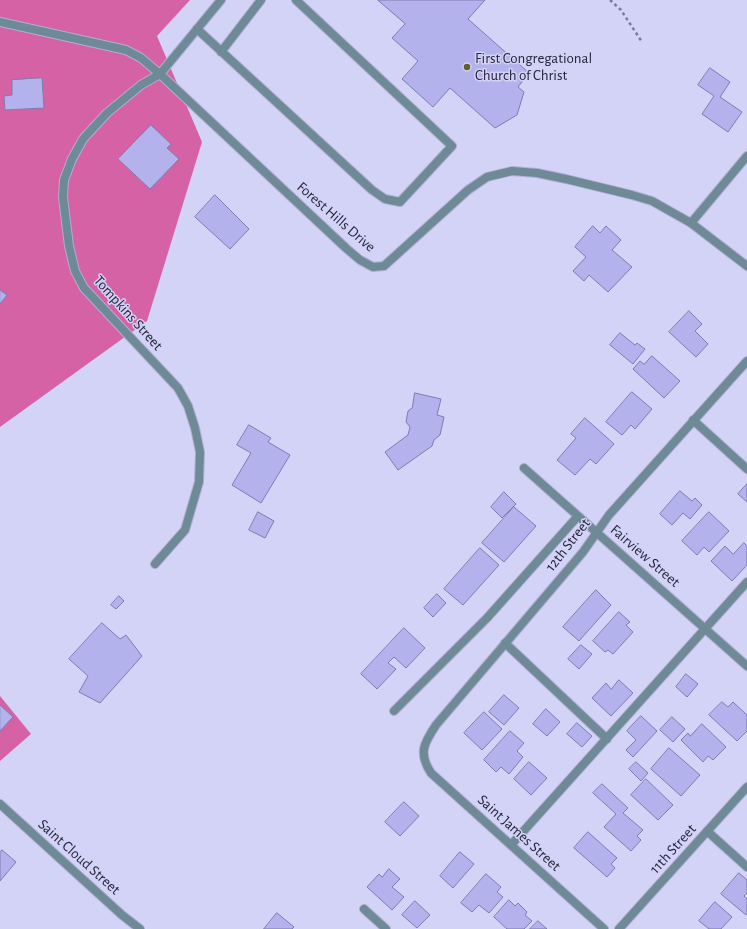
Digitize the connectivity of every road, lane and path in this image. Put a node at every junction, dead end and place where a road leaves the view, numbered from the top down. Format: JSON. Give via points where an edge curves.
{"nodes":[{"id":1,"x":220,"y":0,"type":"edge"},
{"id":2,"x":261,"y":0,"type":"edge"},
{"id":3,"x":296,"y":0,"type":"edge"},
{"id":4,"x":610,"y":0,"type":"edge"},
{"id":5,"x":0,"y":22,"type":"edge"},
{"id":6,"x":197,"y":29,"type":"junction"},
{"id":7,"x":642,"y":42,"type":"dead end"},
{"id":8,"x":221,"y":52,"type":"junction"},
{"id":9,"x":160,"y":74,"type":"junction"},
{"id":10,"x":747,"y":156,"type":"edge"},
{"id":11,"x":691,"y":223,"type":"junction"},
{"id":12,"x":747,"y":266,"type":"edge"},
{"id":13,"x":747,"y":361,"type":"edge"},
{"id":14,"x":693,"y":420,"type":"junction"},
{"id":15,"x":524,"y":468,"type":"dead end"},
{"id":16,"x":747,"y":469,"type":"edge"},
{"id":17,"x":578,"y":516,"type":"junction"},
{"id":18,"x":597,"y":532,"type":"junction"},
{"id":19,"x":155,"y":564,"type":"dead end"},
{"id":20,"x":747,"y":582,"type":"edge"},
{"id":21,"x":705,"y":628,"type":"junction"},
{"id":22,"x":505,"y":643,"type":"junction"},
{"id":23,"x":747,"y":666,"type":"edge"},
{"id":24,"x":394,"y":711,"type":"dead end"},
{"id":25,"x":607,"y":739,"type":"junction"},
{"id":26,"x":422,"y":754,"type":"joint"},
{"id":27,"x":747,"y":787,"type":"edge"},
{"id":28,"x":0,"y":804,"type":"edge"},
{"id":29,"x":707,"y":831,"type":"junction"},
{"id":30,"x":511,"y":845,"type":"junction"},
{"id":31,"x":747,"y":867,"type":"edge"},
{"id":32,"x":364,"y":910,"type":"dead end"},
{"id":33,"x":140,"y":929,"type":"edge"},
{"id":34,"x":386,"y":929,"type":"edge"},
{"id":35,"x":604,"y":929,"type":"edge"},
{"id":36,"x":619,"y":929,"type":"edge"}],
"edges":[{"from":1,"to":6,"type":"street","name":"Tompkins Street"},
{"from":2,"to":8,"type":"street"},
{"from":3,"to":8,"type":"street","via":[[452,146],[400,202],[385,199],[372,190]]},
{"from":4,"to":7,"type":"path","via":[[621,10]]},
{"from":5,"to":9,"type":"street","name":"Forest Hills Drive","via":[[126,50],[141,58]]},
{"from":6,"to":8,"type":"street"},
{"from":6,"to":9,"type":"street","name":"Tompkins Street"},
{"from":9,"to":11,"type":"street","name":"Forest Hills Drive","via":[[347,250],[373,267],[384,266],[398,255],[410,241],[468,190],[487,177],[512,171],[566,179],[632,195],[662,206]]},
{"from":9,"to":19,"type":"street","name":"Tompkins Street","via":[[141,85],[107,113],[83,139],[64,180],[63,197],[69,246],[75,271],[84,288],[178,388],[188,406],[195,428],[200,452],[199,482],[185,530]]},
{"from":10,"to":11,"type":"street"},
{"from":11,"to":12,"type":"street","name":"Forest Hills Drive"},
{"from":13,"to":14,"type":"street","name":"12th Street"},
{"from":14,"to":16,"type":"street"},
{"from":14,"to":18,"type":"street","name":"12th Street"},
{"from":15,"to":17,"type":"street","name":"Fairview Street"},
{"from":17,"to":18,"type":"street","name":"Fairview Street"},
{"from":17,"to":24,"type":"street","name":"12th Street","via":[[487,618]]},
{"from":18,"to":21,"type":"street","name":"Fairview Street"},
{"from":18,"to":22,"type":"street","name":"12th Street"},
{"from":20,"to":21,"type":"street"},
{"from":21,"to":23,"type":"street","name":"Fairview Street"},
{"from":21,"to":25,"type":"street"},
{"from":22,"to":25,"type":"street"},
{"from":22,"to":26,"type":"street","name":"12th Street","via":[[436,725]]},
{"from":25,"to":30,"type":"street"},
{"from":26,"to":30,"type":"street","name":"Saint James Street","via":[[431,773]]},
{"from":27,"to":29,"type":"street","name":"11th Street"},
{"from":28,"to":33,"type":"street","name":"Saint Cloud Street","via":[[122,916]]},
{"from":29,"to":31,"type":"street"},
{"from":29,"to":36,"type":"street","name":"11th Street"},
{"from":30,"to":35,"type":"street","name":"Saint James Street"},
{"from":32,"to":34,"type":"street"}]}
